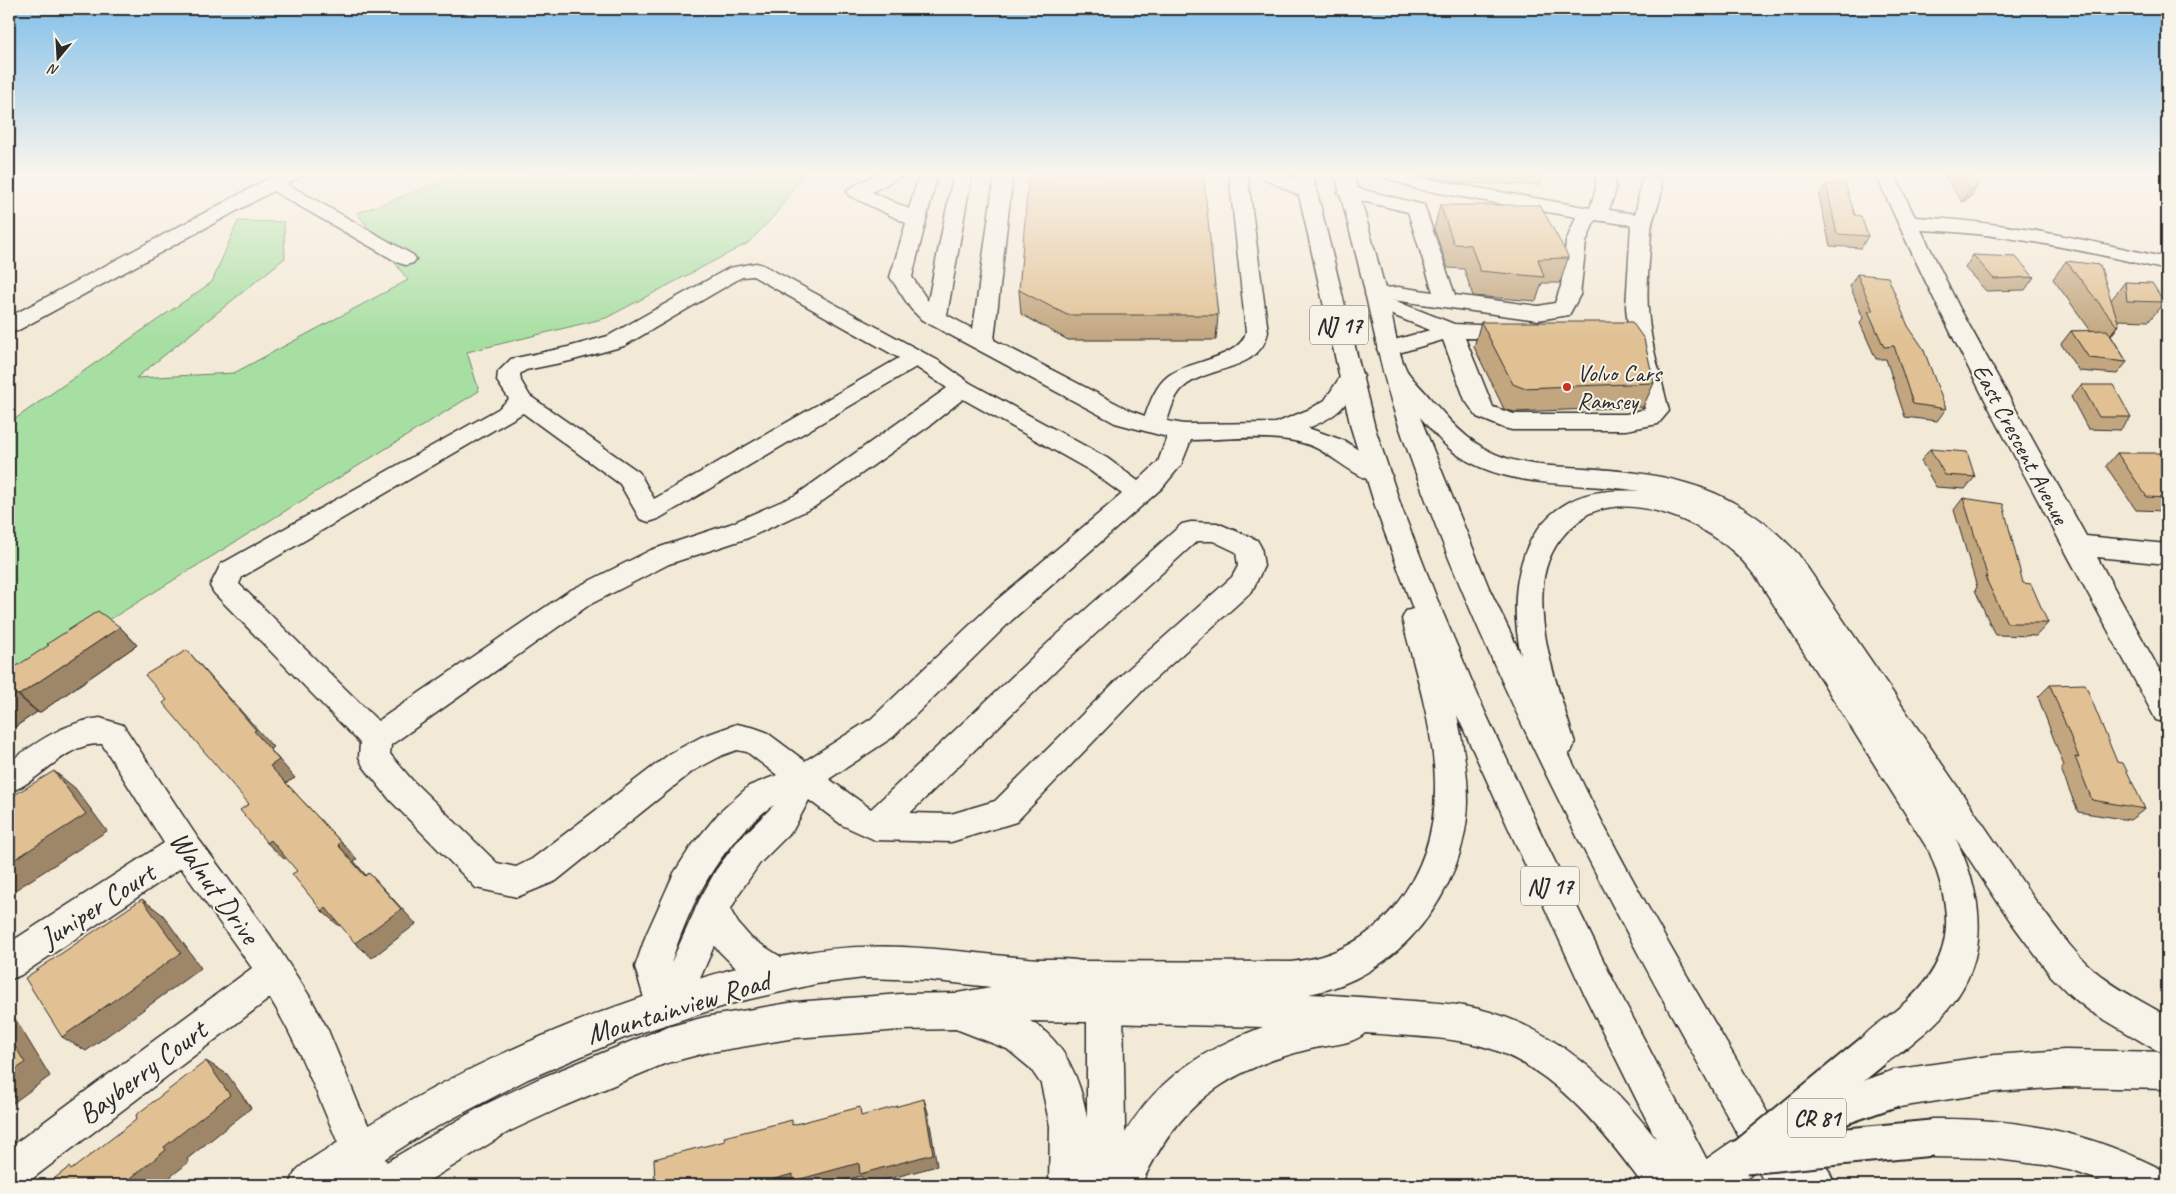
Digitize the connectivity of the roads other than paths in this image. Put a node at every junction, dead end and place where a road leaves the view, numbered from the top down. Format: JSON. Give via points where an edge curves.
{"nodes":[{"id":1,"x":192,"y":228,"type":"edge"},
{"id":2,"x":351,"y":228,"type":"edge"},
{"id":3,"x":914,"y":228,"type":"edge"},
{"id":4,"x":953,"y":228,"type":"edge"},
{"id":5,"x":997,"y":228,"type":"edge"},
{"id":6,"x":1245,"y":228,"type":"edge"},
{"id":7,"x":1316,"y":228,"type":"edge"},
{"id":8,"x":1358,"y":228,"type":"edge"},
{"id":9,"x":1423,"y":228,"type":"edge"},
{"id":10,"x":1585,"y":228,"type":"edge"},
{"id":11,"x":1641,"y":228,"type":"edge"},
{"id":12,"x":1909,"y":228,"type":"edge"},
{"id":13,"x":1984,"y":228,"type":"edge"},
{"id":14,"x":406,"y":259,"type":"dead end"},
{"id":15,"x":2167,"y":264,"type":"edge"},
{"id":16,"x":1377,"y":298,"type":"junction"},
{"id":17,"x":1446,"y":300,"type":"junction"},
{"id":18,"x":936,"y":318,"type":"junction"},
{"id":19,"x":9,"y":326,"type":"edge"},
{"id":20,"x":1451,"y":331,"type":"junction"},
{"id":21,"x":1558,"y":332,"type":"edge"},
{"id":22,"x":1614,"y":333,"type":"edge"},
{"id":23,"x":1640,"y":337,"type":"junction"},
{"id":24,"x":982,"y":343,"type":"junction"},
{"id":25,"x":916,"y":358,"type":"junction"},
{"id":26,"x":1392,"y":361,"type":"junction"},
{"id":27,"x":1352,"y":376,"type":"junction"},
{"id":28,"x":962,"y":388,"type":"junction"},
{"id":29,"x":522,"y":401,"type":"junction"},
{"id":30,"x":1152,"y":427,"type":"junction"},
{"id":31,"x":1279,"y":431,"type":"junction"},
{"id":32,"x":1184,"y":432,"type":"junction"},
{"id":33,"x":1379,"y":476,"type":"junction"},
{"id":34,"x":1139,"y":494,"type":"junction"},
{"id":35,"x":1389,"y":508,"type":"junction"},
{"id":36,"x":2076,"y":545,"type":"junction"},
{"id":37,"x":2167,"y":554,"type":"edge"},
{"id":38,"x":2167,"y":711,"type":"edge"},
{"id":39,"x":376,"y":739,"type":"junction"},
{"id":40,"x":9,"y":778,"type":"edge"},
{"id":41,"x":805,"y":778,"type":"junction"},
{"id":42,"x":1578,"y":810,"type":"junction"},
{"id":43,"x":875,"y":826,"type":"junction"},
{"id":44,"x":185,"y":847,"type":"junction"},
{"id":45,"x":712,"y":910,"type":"junction"},
{"id":46,"x":9,"y":963,"type":"edge"},
{"id":47,"x":275,"y":972,"type":"junction"},
{"id":48,"x":780,"y":975,"type":"junction"},
{"id":49,"x":1094,"y":991,"type":"junction"},
{"id":50,"x":1683,"y":1002,"type":"junction"},
{"id":51,"x":663,"y":1007,"type":"junction"},
{"id":52,"x":957,"y":1011,"type":"junction"},
{"id":53,"x":1379,"y":1017,"type":"junction"},
{"id":54,"x":2167,"y":1036,"type":"edge"},
{"id":55,"x":664,"y":1046,"type":"junction"},
{"id":56,"x":2167,"y":1071,"type":"edge"},
{"id":57,"x":361,"y":1150,"type":"junction"},
{"id":58,"x":1745,"y":1156,"type":"junction"},
{"id":59,"x":9,"y":1172,"type":"edge"},
{"id":60,"x":310,"y":1185,"type":"edge"},
{"id":61,"x":378,"y":1185,"type":"edge"},
{"id":62,"x":385,"y":1185,"type":"edge"},
{"id":63,"x":1069,"y":1185,"type":"edge"},
{"id":64,"x":1106,"y":1185,"type":"edge"},
{"id":65,"x":1121,"y":1185,"type":"edge"},
{"id":66,"x":1667,"y":1185,"type":"edge"},
{"id":67,"x":1702,"y":1185,"type":"edge"},
{"id":68,"x":1788,"y":1185,"type":"edge"},
{"id":69,"x":1815,"y":1185,"type":"edge"},
{"id":70,"x":2151,"y":1185,"type":"edge"}],
"edges":[{"from":1,"to":19,"type":"main road"},
{"from":2,"to":14,"type":"main road"},
{"from":3,"to":18,"type":"main road","via":[[901,277],[919,304]]},
{"from":4,"to":18,"type":"main road"},
{"from":5,"to":24,"type":"main road"},
{"from":6,"to":30,"type":"main road","via":[[1257,332],[1254,344],[1244,352],[1185,375],[1163,400]]},
{"from":7,"to":27,"type":"main road","number":"NJ 17"},
{"from":8,"to":16,"type":"main road","number":"NJ 17"},
{"from":9,"to":17,"type":"main road"},
{"from":10,"to":17,"type":"main road","via":[[1576,243],[1572,282],[1561,310],[1538,313]]},
{"from":11,"to":23,"type":"main road","via":[[1637,307]]},
{"from":12,"to":36,"type":"main road","name":"East Crescent Avenue","via":[[1948,307]]},
{"from":13,"to":15,"type":"main road","via":[[2081,244]]},
{"from":16,"to":17,"type":"main road","via":[[1398,293]]},
{"from":16,"to":20,"type":"main road"},
{"from":16,"to":26,"type":"main road","number":"NJ 17"},
{"from":18,"to":24,"type":"main road"},
{"from":20,"to":21,"type":"main road"},
{"from":20,"to":23,"type":"main road","via":[[1477,400],[1486,412],[1512,422],[1626,422],[1650,418],[1657,411]]},
{"from":20,"to":26,"type":"main road"},
{"from":22,"to":23,"type":"main road"},
{"from":24,"to":30,"type":"main road","via":[[1123,417]]},
{"from":25,"to":28,"type":"main road"},
{"from":25,"to":29,"type":"main road","via":[[649,513],[630,478]]},
{"from":25,"to":29,"type":"main road","via":[[756,269],[736,272],[616,341],[519,364],[509,372],[509,381]]},
{"from":26,"to":42,"type":"main road","number":"NJ 17","via":[[1409,419],[1475,588]]},
{"from":26,"to":54,"type":"main road","via":[[1451,437],[1480,457],[1530,472],[1667,486],[1716,503],[1764,533],[1789,561],[2023,911],[2063,964],[2103,999]]},
{"from":27,"to":31,"type":"main road","via":[[1333,405],[1318,415]]},
{"from":27,"to":33,"type":"main road","number":"NJ 17","via":[[1363,428]]},
{"from":28,"to":34,"type":"main road","via":[[1098,464]]},
{"from":28,"to":39,"type":"main road","via":[[805,501],[739,531],[660,557],[579,598]]},
{"from":29,"to":39,"type":"main road","via":[[506,414],[230,571],[224,586]]},
{"from":30,"to":32,"type":"main road"},
{"from":31,"to":32,"type":"main road"},
{"from":31,"to":33,"type":"main road","via":[[1313,437],[1336,447]]},
{"from":32,"to":34,"type":"main road","via":[[1169,465]]},
{"from":33,"to":35,"type":"main road","number":"NJ 17"},
{"from":34,"to":41,"type":"main road","via":[[1002,612],[882,728]]},
{"from":35,"to":49,"type":"main road","via":[[1451,770],[1451,796],[1439,865],[1418,906],[1404,924],[1372,951],[1336,970],[1312,976]]},
{"from":35,"to":67,"type":"main road","number":"NJ 17","via":[[1462,694],[1512,805],[1597,984]]},
{"from":36,"to":37,"type":"main road"},
{"from":36,"to":38,"type":"main road","name":"East Crescent Avenue"},
{"from":39,"to":41,"type":"main road","via":[[374,757],[401,790],[488,877],[517,882],[544,870],[682,762],[712,746],[737,737],[755,741]]},
{"from":40,"to":44,"type":"main road","name":"Walnut Drive","via":[[73,737],[105,730],[112,734]]},
{"from":41,"to":43,"type":"main road","via":[[853,815]]},
{"from":41,"to":45,"type":"main road","via":[[782,820],[743,860]]},
{"from":41,"to":51,"type":"main road","via":[[760,796],[742,811],[717,838],[686,884],[674,906],[652,966]]},
{"from":42,"to":50,"type":"main road","number":"NJ 17"},
{"from":42,"to":58,"type":"main road","bridge":true,"via":[[1532,640],[1528,597],[1533,562],[1551,530],[1565,516],[1580,508],[1615,499],[1653,501],[1673,506],[1711,521],[1756,556],[1933,826],[1955,870],[1963,917],[1958,962],[1938,996]]},
{"from":43,"to":43,"type":"main road","via":[[951,828],[1005,812],[1136,679],[1242,584],[1251,566],[1248,547],[1216,532],[1190,531],[1059,650]]},
{"from":44,"to":46,"type":"main road","name":"Juniper Court"},
{"from":44,"to":47,"type":"main road","name":"Walnut Drive"},
{"from":45,"to":48,"type":"main road","via":[[730,942]]},
{"from":45,"to":51,"type":"main road","via":[[687,969]]},
{"from":47,"to":57,"type":"main road","name":"Walnut Drive","via":[[315,1043]]},
{"from":47,"to":59,"type":"main road","name":"Bayberry Court"},
{"from":48,"to":49,"type":"main road","name":"Mountainview Road","via":[[842,963],[906,961],[1017,974]]},
{"from":48,"to":51,"type":"main road","name":"Mountainview Road"},
{"from":49,"to":52,"type":"main road","name":"Mountainview Road"},
{"from":49,"to":53,"type":"main road"},
{"from":49,"to":64,"type":"main road"},
{"from":50,"to":68,"type":"main road","number":"NJ 17"},
{"from":50,"to":69,"type":"main road"},
{"from":51,"to":55,"type":"main road"},
{"from":51,"to":57,"type":"main road","name":"Mountainview Road","via":[[516,1064]]},
{"from":52,"to":55,"type":"main road","name":"Mountainview Road","via":[[795,1020],[705,1035]]},
{"from":52,"to":63,"type":"main road","via":[[1012,1032],[1040,1052],[1052,1066],[1061,1083],[1069,1126]]},
{"from":53,"to":65,"type":"main road","via":[[1277,1039],[1210,1068],[1163,1110],[1138,1148]]},
{"from":53,"to":66,"type":"main road","via":[[1434,1019],[1474,1025],[1509,1037],[1542,1054],[1572,1075],[1606,1108]]},
{"from":55,"to":62,"type":"main road","name":"Mountainview Road","via":[[551,1092],[498,1118]]},
{"from":56,"to":58,"type":"main road","number":"CR 81","bridge":true,"via":[[2050,1070],[1945,1079],[1893,1089],[1798,1126]]},
{"from":57,"to":60,"type":"main road","name":"Mountainview Road"},
{"from":57,"to":61,"type":"main road","name":"Walnut Drive"},
{"from":58,"to":67,"type":"main road","number":"CR 81"},
{"from":58,"to":70,"type":"main road","bridge":true,"via":[[1932,1138],[2002,1139],[2053,1146],[2107,1162]]}]}
